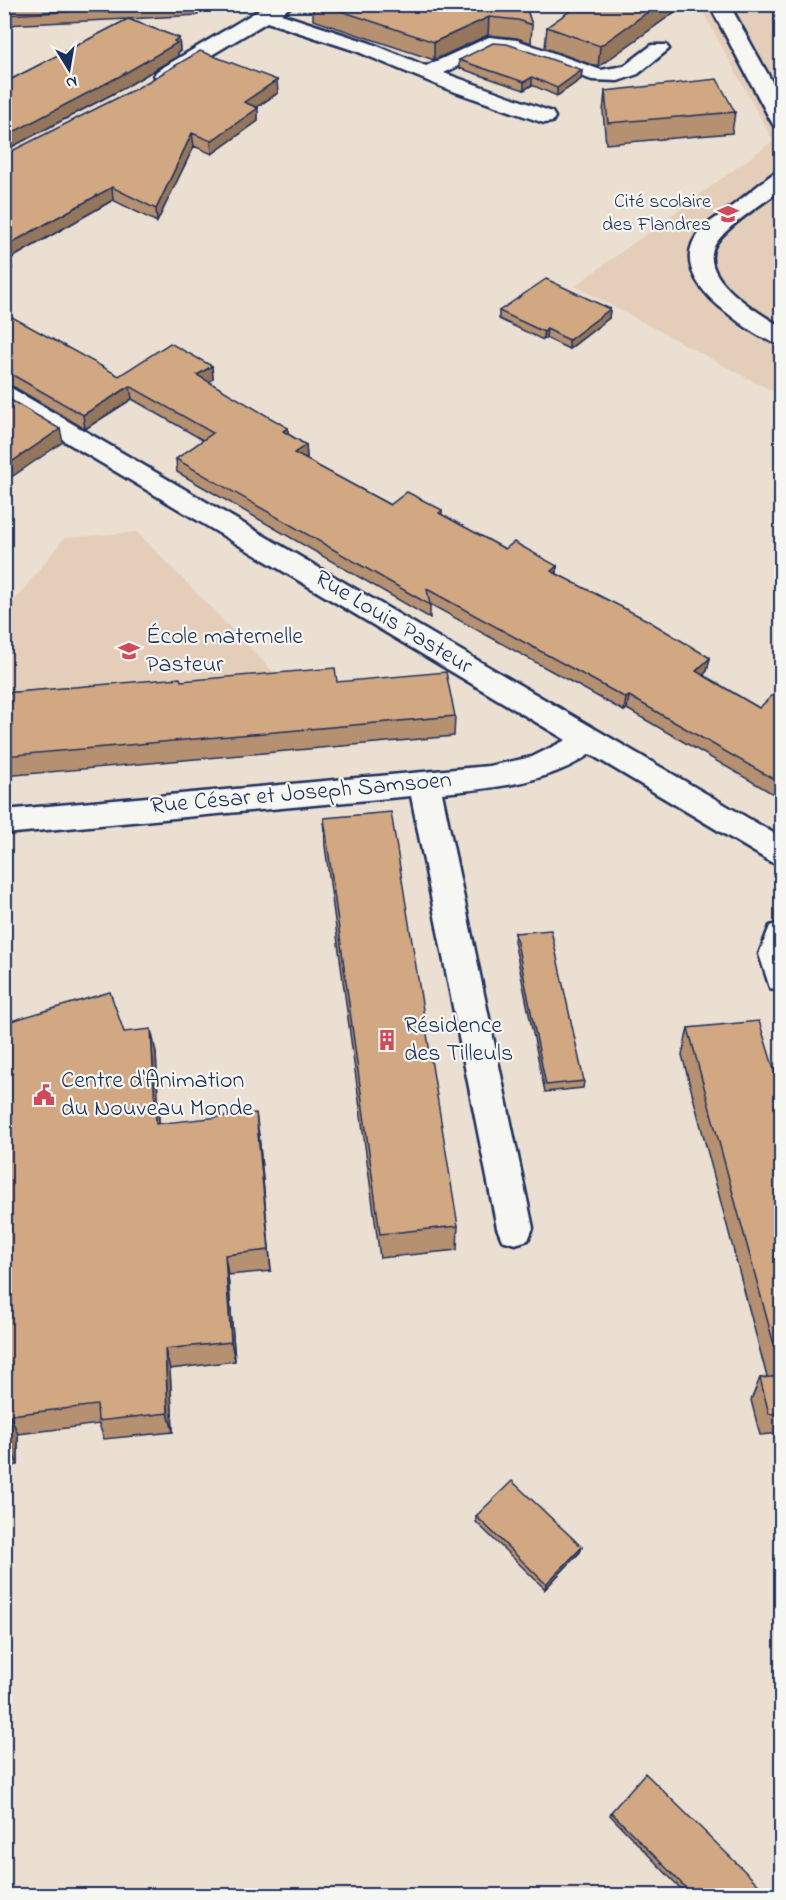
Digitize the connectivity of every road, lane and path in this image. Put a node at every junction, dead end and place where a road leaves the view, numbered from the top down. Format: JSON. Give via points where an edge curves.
{"nodes":[{"id":1,"x":718,"y":4,"type":"edge"},
{"id":2,"x":276,"y":8,"type":"edge"},
{"id":3,"x":659,"y":49,"type":"dead end"},
{"id":4,"x":426,"y":74,"type":"junction"},
{"id":5,"x":772,"y":83,"type":"edge"},
{"id":6,"x":150,"y":84,"type":"edge"},
{"id":7,"x":544,"y":117,"type":"dead end"},
{"id":8,"x":782,"y":121,"type":"edge"},
{"id":9,"x":782,"y":178,"type":"edge"},
{"id":10,"x":782,"y":338,"type":"edge"},
{"id":11,"x":4,"y":394,"type":"edge"},
{"id":12,"x":588,"y":738,"type":"junction"},
{"id":13,"x":424,"y":782,"type":"junction"},
{"id":14,"x":4,"y":822,"type":"edge"},
{"id":15,"x":782,"y":853,"type":"edge"},
{"id":16,"x":782,"y":935,"type":"edge"},
{"id":17,"x":782,"y":978,"type":"edge"},
{"id":18,"x":515,"y":1228,"type":"dead end"}],
"edges":[{"from":1,"to":5,"type":"street"},
{"from":2,"to":4,"type":"street"},
{"from":2,"to":6,"type":"street"},
{"from":3,"to":4,"type":"street","via":[[631,70],[599,76],[510,44],[489,43]]},
{"from":4,"to":7,"type":"street"},
{"from":5,"to":8,"type":"street"},
{"from":9,"to":10,"type":"street","via":[[710,234],[700,252],[703,271],[714,290]]},
{"from":11,"to":12,"type":"street","name":"Rue Louis Pasteur"},
{"from":12,"to":13,"type":"street","name":"Rue César et Joseph Samsoen","via":[[566,755],[530,770]]},
{"from":12,"to":15,"type":"street","name":"Rue Louis Pasteur"},
{"from":13,"to":14,"type":"street","name":"Rue César et Joseph Samsoen"},
{"from":13,"to":18,"type":"street"},
{"from":16,"to":17,"type":"street","via":[[776,954]]}]}
